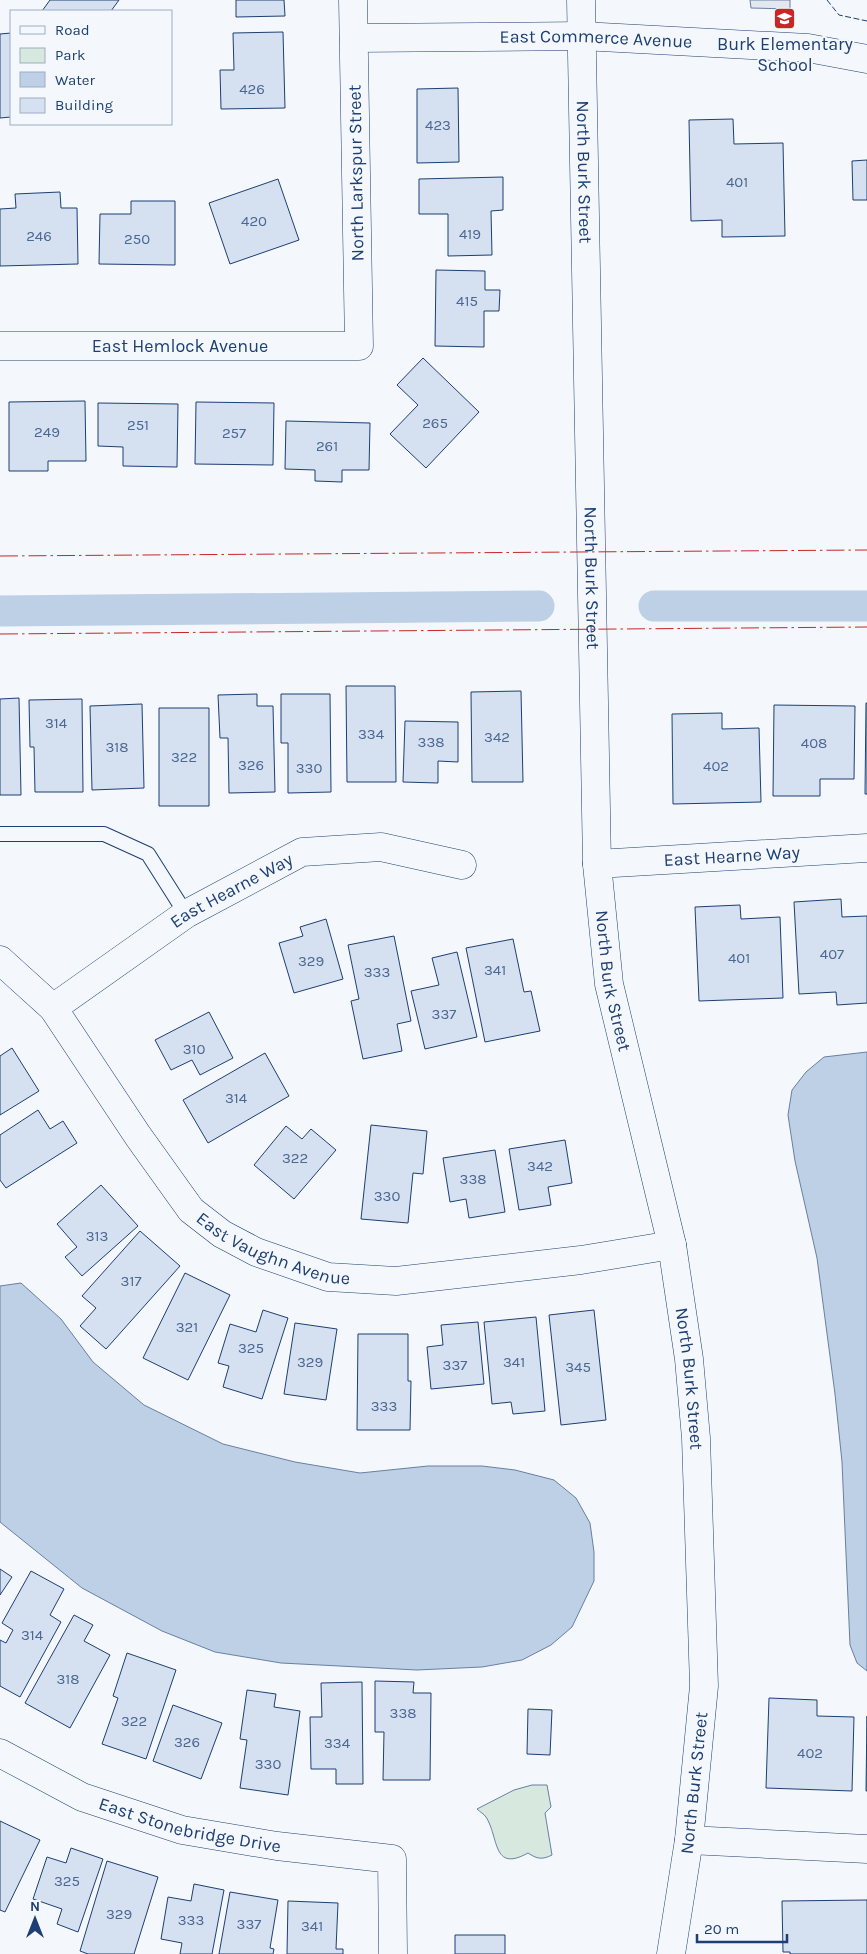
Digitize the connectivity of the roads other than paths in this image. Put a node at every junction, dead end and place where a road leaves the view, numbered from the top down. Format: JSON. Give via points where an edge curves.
{"nodes":[{"id":1,"x":354,"y":0,"type":"edge"},
{"id":2,"x":581,"y":0,"type":"edge"},
{"id":3,"x":582,"y":36,"type":"junction"},
{"id":4,"x":354,"y":38,"type":"junction"},
{"id":5,"x":867,"y":59,"type":"edge"},
{"id":6,"x":0,"y":346,"type":"edge"},
{"id":7,"x":359,"y":346,"type":"joint"},
{"id":8,"x":0,"y":834,"type":"edge"},
{"id":9,"x":867,"y":848,"type":"edge"},
{"id":10,"x":597,"y":864,"type":"junction"},
{"id":11,"x":462,"y":865,"type":"dead end"},
{"id":12,"x":186,"y":914,"type":"junction"},
{"id":13,"x":0,"y":960,"type":"edge"},
{"id":14,"x":53,"y":1008,"type":"junction"},
{"id":15,"x":672,"y":1245,"type":"junction"},
{"id":16,"x":0,"y":1753,"type":"edge"},
{"id":17,"x":689,"y":1840,"type":"junction"},
{"id":18,"x":867,"y":1849,"type":"edge"},
{"id":19,"x":393,"y":1954,"type":"edge"},
{"id":20,"x":671,"y":1954,"type":"edge"}],
"edges":[{"from":1,"to":4,"type":"street","name":"North Larkspur Street"},
{"from":2,"to":3,"type":"street","name":"North Burk Street"},
{"from":3,"to":4,"type":"street","name":"East Commerce Avenue"},
{"from":3,"to":5,"type":"street","name":"East Commerce Avenue","via":[[808,48]]},
{"from":3,"to":10,"type":"street","name":"North Burk Street"},
{"from":4,"to":7,"type":"street","name":"North Larkspur Street"},
{"from":6,"to":7,"type":"street","name":"East Hemlock Avenue"},
{"from":8,"to":12,"type":"lane","via":[[104,834],[148,854]]},
{"from":9,"to":10,"type":"street","name":"East Hearne Way"},
{"from":10,"to":15,"type":"street","name":"North Burk Street","via":[[609,984]]},
{"from":11,"to":12,"type":"street","name":"East Hearne Way","via":[[381,847],[302,852]]},
{"from":12,"to":14,"type":"street","name":"East Hearne Way"},
{"from":13,"to":14,"type":"street","name":"East Vaughn Avenue"},
{"from":14,"to":15,"type":"street","name":"East Vaughn Avenue","via":[[191,1210],[222,1234],[256,1252],[328,1277],[396,1281],[581,1260]]},
{"from":15,"to":17,"type":"street","name":"North Burk Street","via":[[689,1359],[696,1438],[703,1676]]},
{"from":16,"to":19,"type":"street","name":"East Stonebridge Drive","via":[[82,1797],[182,1830],[277,1846],[392,1859]]},
{"from":17,"to":18,"type":"street"},
{"from":17,"to":20,"type":"street","name":"North Burk Street"}]}
